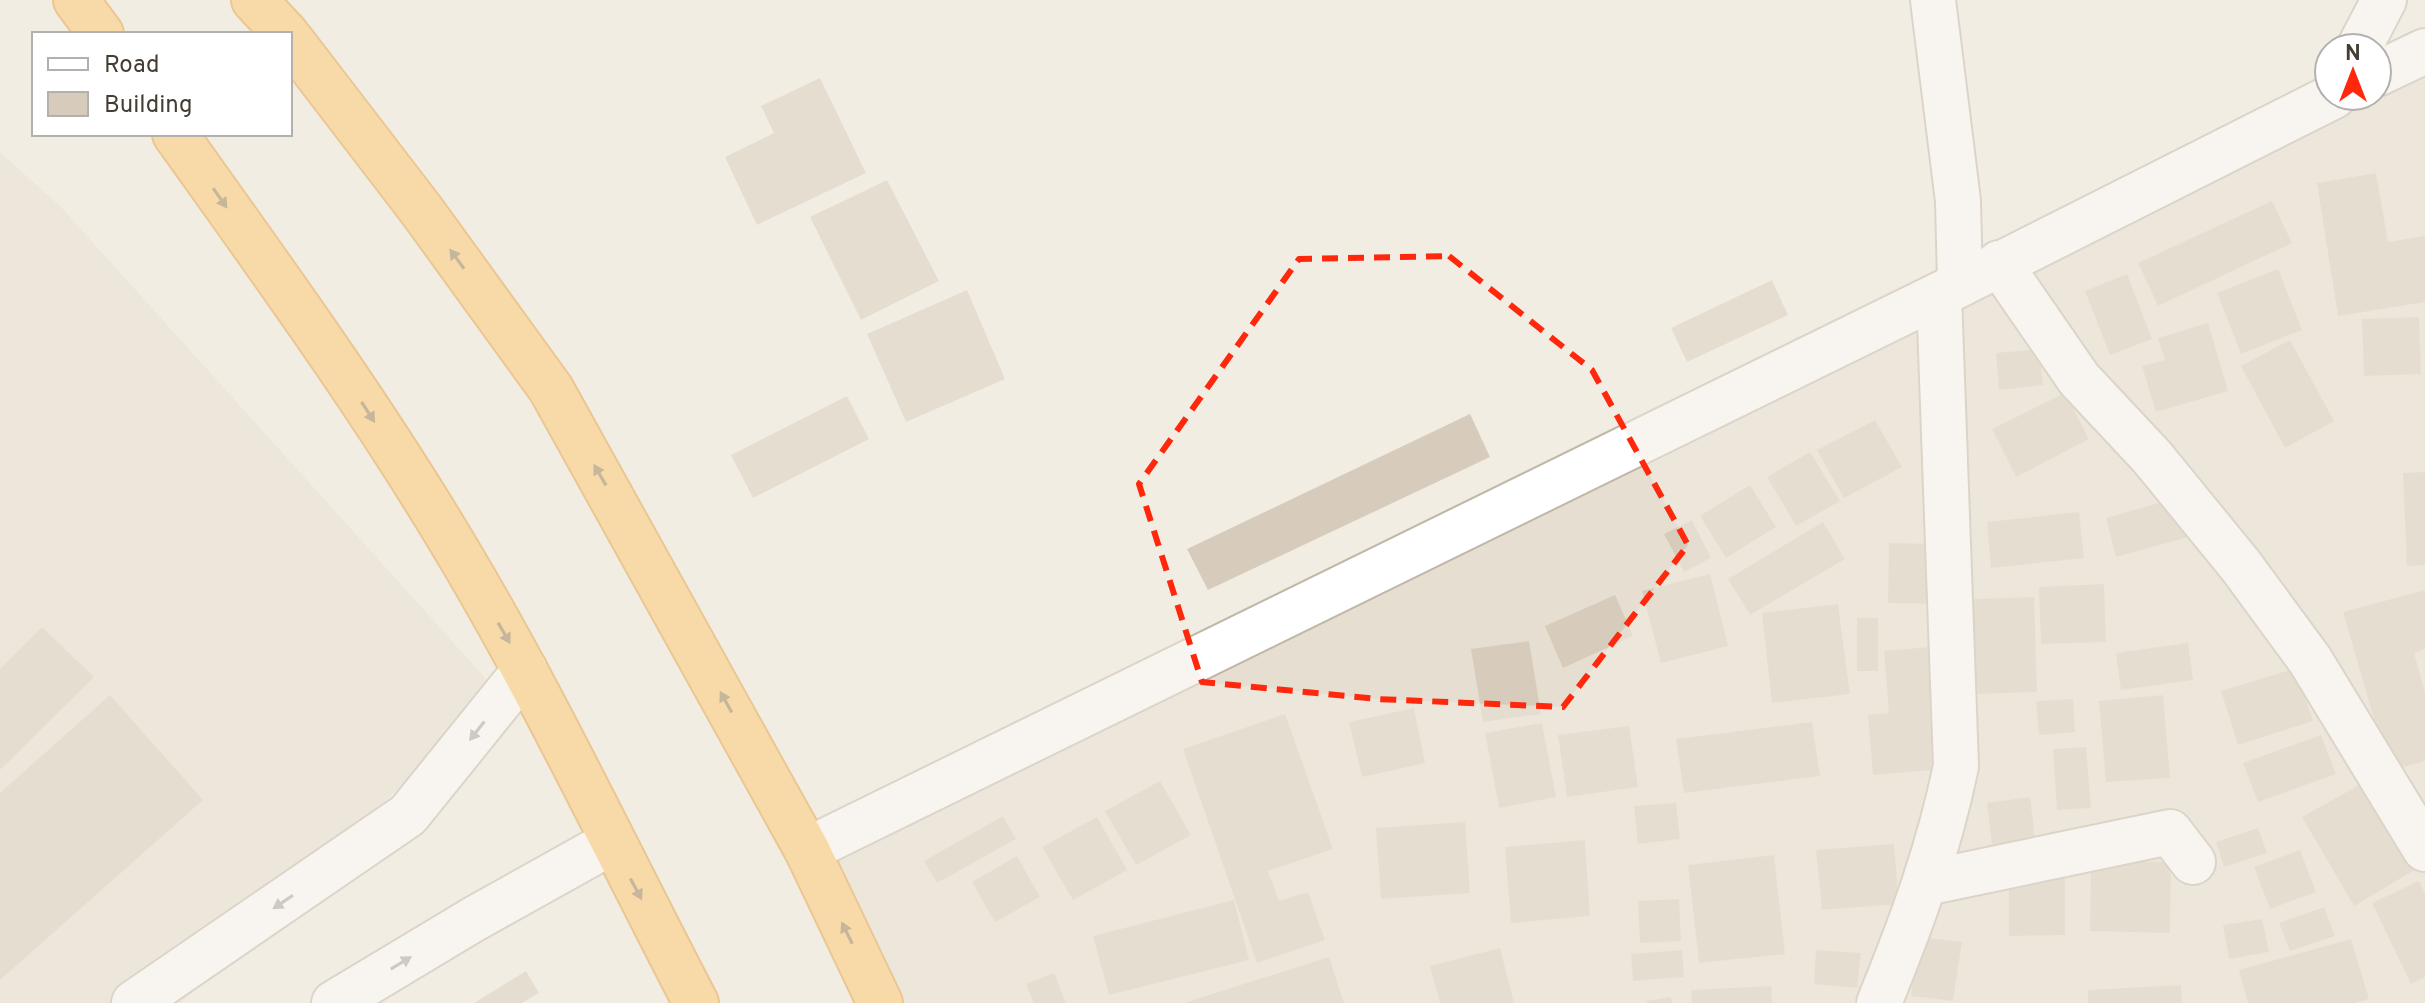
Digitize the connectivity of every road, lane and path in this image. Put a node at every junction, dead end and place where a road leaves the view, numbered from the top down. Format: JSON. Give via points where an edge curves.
{"nodes":[{"id":1,"x":76,"y":0,"type":"edge"},
{"id":2,"x":254,"y":0,"type":"edge"},
{"id":3,"x":1933,"y":0,"type":"edge"},
{"id":4,"x":2384,"y":0,"type":"edge"},
{"id":5,"x":100,"y":32,"type":"edge"},
{"id":6,"x":284,"y":32,"type":"edge"},
{"id":7,"x":2367,"y":32,"type":"edge"},
{"id":8,"x":292,"y":42,"type":"edge"},
{"id":9,"x":2425,"y":51,"type":"edge"},
{"id":10,"x":2393,"y":66,"type":"edge"},
{"id":11,"x":2313,"y":106,"type":"edge"},
{"id":12,"x":176,"y":136,"type":"edge"},
{"id":13,"x":1999,"y":263,"type":"junction"},
{"id":14,"x":1950,"y":289,"type":"junction"},
{"id":15,"x":525,"y":670,"type":"junction"},
{"id":16,"x":612,"y":842,"type":"junction"},
{"id":17,"x":2425,"y":849,"type":"edge"},
{"id":18,"x":807,"y":850,"type":"junction"},
{"id":19,"x":2193,"y":862,"type":"dead end"},
{"id":20,"x":1926,"y":883,"type":"junction"},
{"id":21,"x":134,"y":1003,"type":"edge"},
{"id":22,"x":334,"y":1003,"type":"edge"},
{"id":23,"x":696,"y":1003,"type":"edge"},
{"id":24,"x":880,"y":1003,"type":"edge"},
{"id":25,"x":1879,"y":1003,"type":"edge"}],
"edges":[{"from":1,"to":5,"type":"highway"},
{"from":2,"to":6,"type":"highway"},
{"from":3,"to":14,"type":"street","via":[[1958,201]]},
{"from":4,"to":7,"type":"street"},
{"from":18,"to":8,"type":"highway","one_way":true,"via":[[551,389]]},
{"from":9,"to":10,"type":"street"},
{"from":11,"to":13,"type":"street"},
{"from":12,"to":15,"type":"highway","one_way":true,"via":[[329,352],[455,547]]},
{"from":13,"to":14,"type":"street"},
{"from":13,"to":17,"type":"street","via":[[2079,379],[2152,457],[2310,660]]},
{"from":14,"to":18,"type":"street"},
{"from":14,"to":20,"type":"street","via":[[1956,766],[1943,833]]},
{"from":15,"to":16,"type":"highway"},
{"from":15,"to":21,"type":"street","one_way":true,"via":[[408,815]]},
{"from":22,"to":16,"type":"street","one_way":true},
{"from":16,"to":23,"type":"highway","one_way":true},
{"from":24,"to":18,"type":"highway","one_way":true},
{"from":19,"to":20,"type":"street","via":[[2170,832]]},
{"from":20,"to":25,"type":"street"}]}
